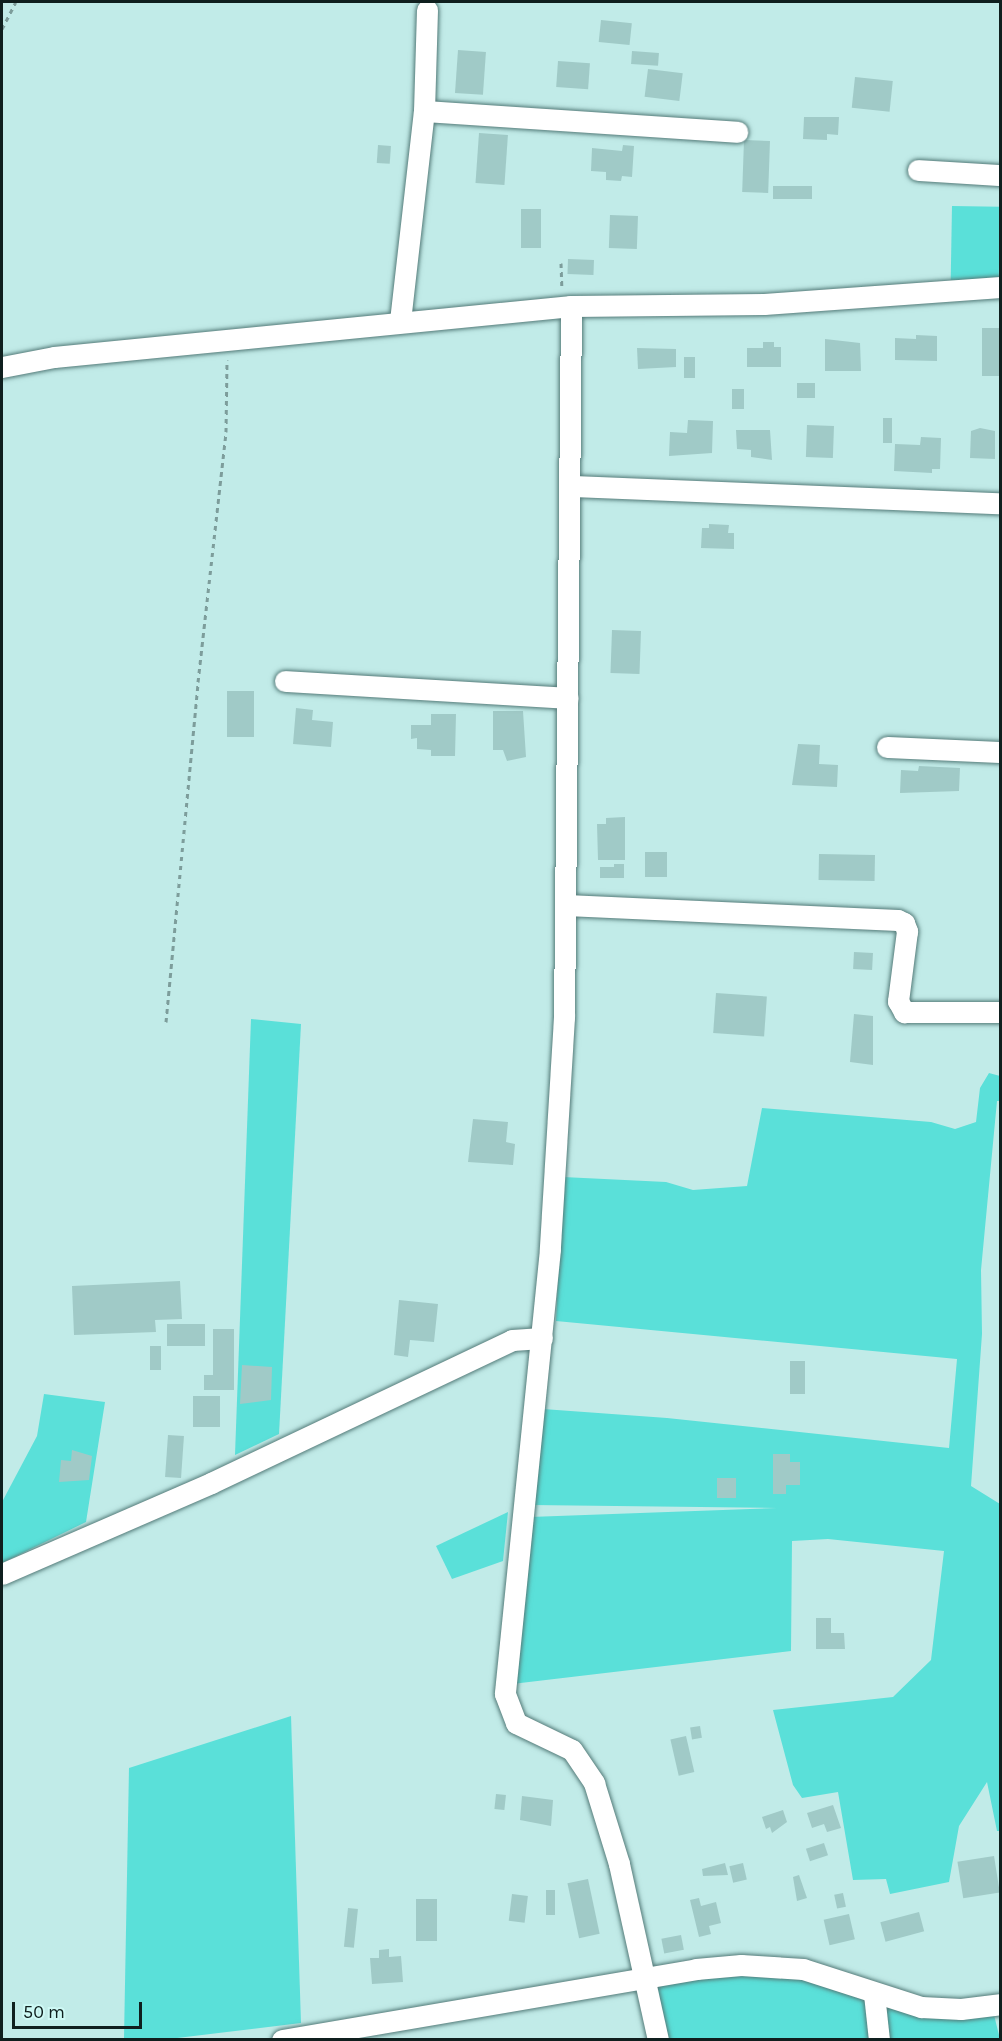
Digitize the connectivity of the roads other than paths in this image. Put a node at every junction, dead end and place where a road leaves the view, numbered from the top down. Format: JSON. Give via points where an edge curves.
{"nodes":[{"id":1,"x":427,"y":10,"type":"dead end"},
{"id":2,"x":424,"y":111,"type":"junction"},
{"id":3,"x":737,"y":132,"type":"dead end"},
{"id":4,"x":918,"y":170,"type":"dead end"},
{"id":5,"x":1000,"y":175,"type":"edge"},
{"id":6,"x":1000,"y":287,"type":"edge"},
{"id":7,"x":567,"y":307,"type":"junction"},
{"id":8,"x":400,"y":321,"type":"junction"},
{"id":9,"x":2,"y":367,"type":"edge"},
{"id":10,"x":571,"y":486,"type":"junction"},
{"id":11,"x":1000,"y":504,"type":"edge"},
{"id":12,"x":285,"y":681,"type":"dead end"},
{"id":13,"x":567,"y":698,"type":"junction"},
{"id":14,"x":887,"y":747,"type":"dead end"},
{"id":15,"x":1000,"y":752,"type":"edge"},
{"id":16,"x":566,"y":905,"type":"junction"},
{"id":17,"x":1000,"y":1012,"type":"edge"},
{"id":18,"x":542,"y":1338,"type":"junction"},
{"id":19,"x":2,"y":1574,"type":"edge"},
{"id":20,"x":643,"y":1977,"type":"junction"},
{"id":21,"x":874,"y":1994,"type":"junction"},
{"id":22,"x":1000,"y":2004,"type":"edge"},
{"id":23,"x":282,"y":2040,"type":"edge"},
{"id":24,"x":658,"y":2040,"type":"edge"},
{"id":25,"x":879,"y":2040,"type":"edge"}],
"edges":[{"from":1,"to":2,"type":"street"},
{"from":2,"to":3,"type":"street"},
{"from":2,"to":8,"type":"street"},
{"from":4,"to":5,"type":"street"},
{"from":6,"to":7,"type":"street","via":[[764,304]]},
{"from":7,"to":8,"type":"street"},
{"from":7,"to":10,"type":"street"},
{"from":8,"to":9,"type":"street","via":[[30,359]]},
{"from":10,"to":11,"type":"street"},
{"from":10,"to":13,"type":"street"},
{"from":12,"to":13,"type":"street"},
{"from":13,"to":16,"type":"street"},
{"from":14,"to":15,"type":"street"},
{"from":16,"to":17,"type":"street","via":[[904,923],[907,931],[898,1001],[904,1012]]},
{"from":16,"to":18,"type":"street","via":[[562,1067]]},
{"from":18,"to":19,"type":"street","via":[[512,1340],[211,1483]]},
{"from":18,"to":20,"type":"street","via":[[506,1702],[516,1723],[572,1750],[589,1772],[612,1836]]},
{"from":20,"to":21,"type":"street","via":[[710,1967],[779,1965],[803,1969]]},
{"from":20,"to":23,"type":"street"},
{"from":20,"to":24,"type":"street"},
{"from":21,"to":22,"type":"street","via":[[933,2008]]},
{"from":21,"to":25,"type":"street"}]}
